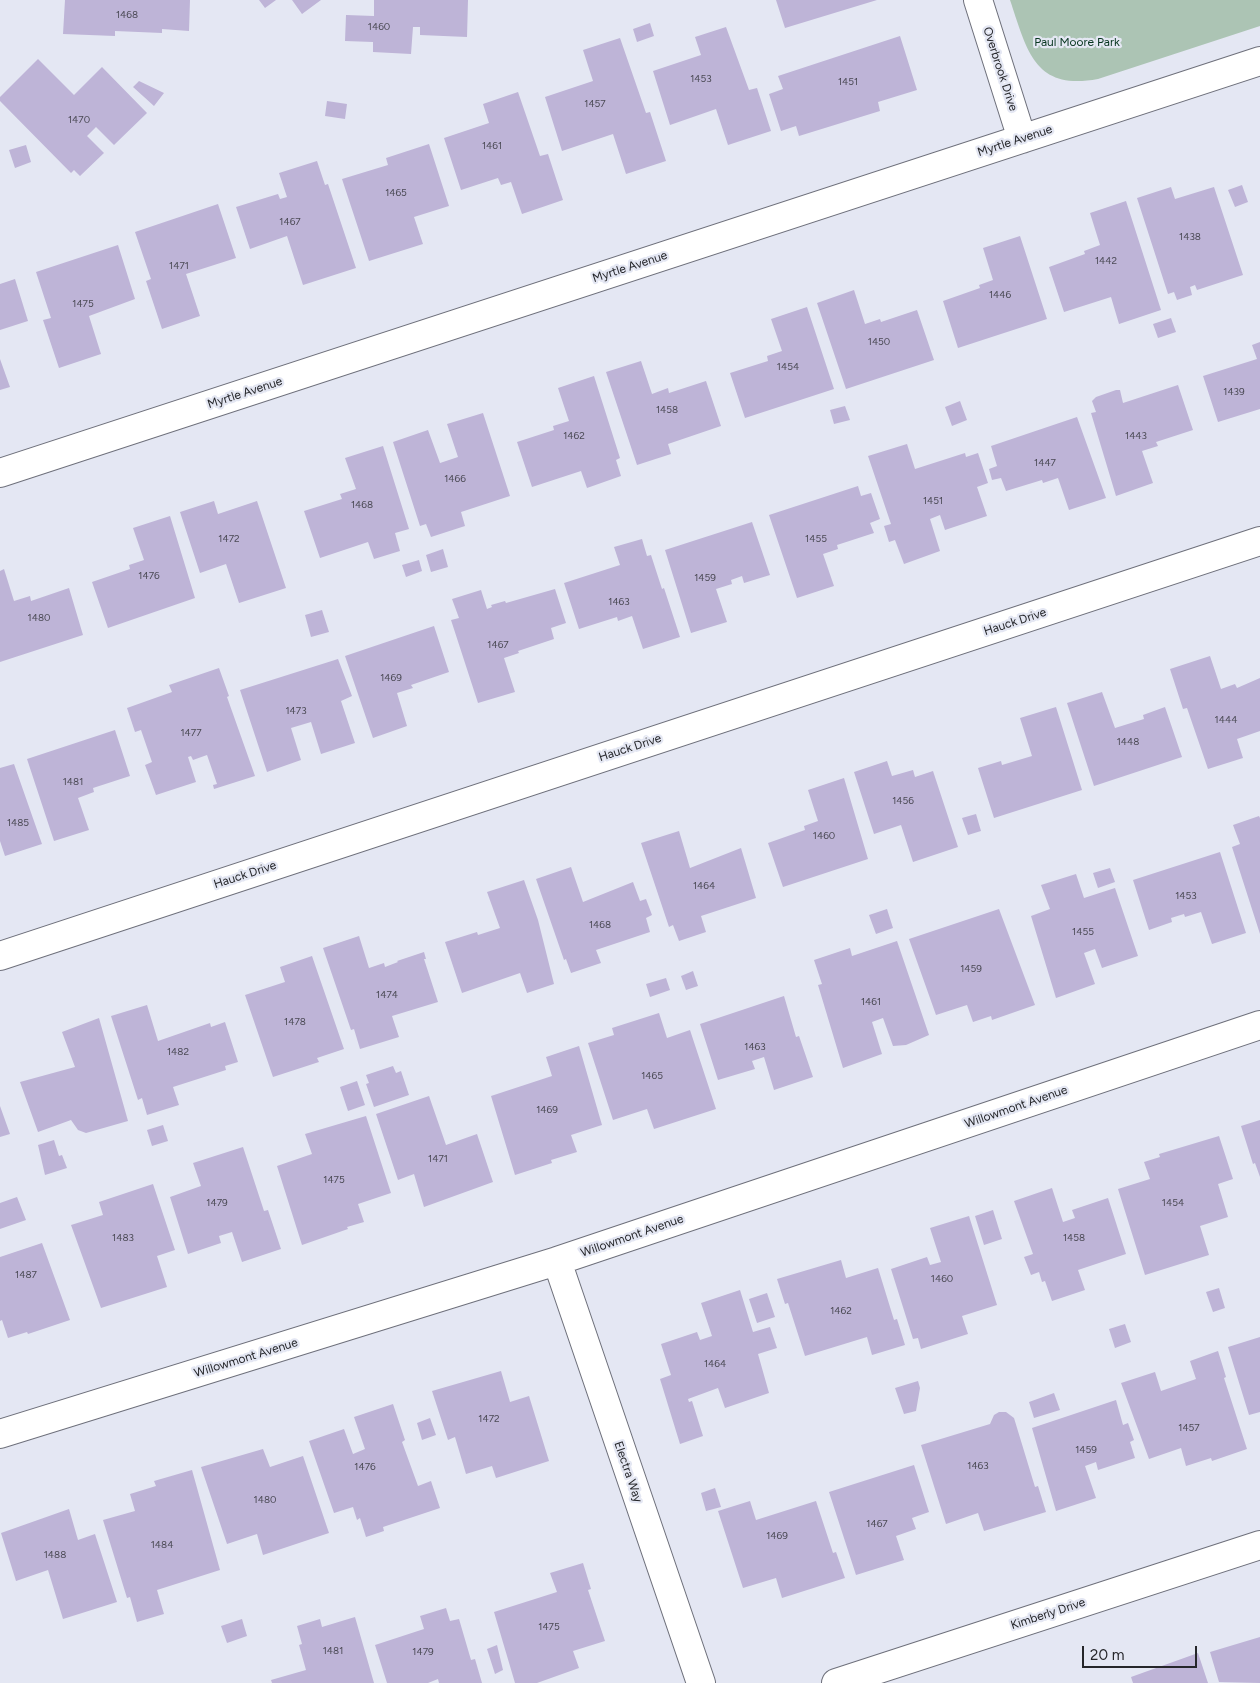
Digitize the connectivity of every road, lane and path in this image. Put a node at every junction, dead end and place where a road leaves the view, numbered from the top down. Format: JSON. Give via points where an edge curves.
{"nodes":[{"id":1,"x":978,"y":0,"type":"edge"},
{"id":2,"x":1260,"y":61,"type":"edge"},
{"id":3,"x":1022,"y":139,"type":"junction"},
{"id":4,"x":0,"y":473,"type":"edge"},
{"id":5,"x":1260,"y":541,"type":"edge"},
{"id":6,"x":0,"y":956,"type":"edge"},
{"id":7,"x":1260,"y":1025,"type":"edge"},
{"id":8,"x":556,"y":1261,"type":"junction"},
{"id":9,"x":0,"y":1434,"type":"edge"},
{"id":10,"x":1260,"y":1545,"type":"edge"},
{"id":11,"x":701,"y":1683,"type":"edge"},
{"id":12,"x":836,"y":1683,"type":"edge"}],
"edges":[{"from":1,"to":3,"type":"street","name":"Overbrook Drive"},
{"from":2,"to":3,"type":"street","name":"Myrtle Avenue"},
{"from":3,"to":4,"type":"street","name":"Myrtle Avenue"},
{"from":5,"to":6,"type":"street","name":"Hauck Drive"},
{"from":7,"to":8,"type":"street","name":"Willowmont Avenue"},
{"from":8,"to":9,"type":"street","name":"Willowmont Avenue"},
{"from":8,"to":11,"type":"street","name":"Electra Way"},
{"from":10,"to":12,"type":"street","name":"Kimberly Drive"}]}
